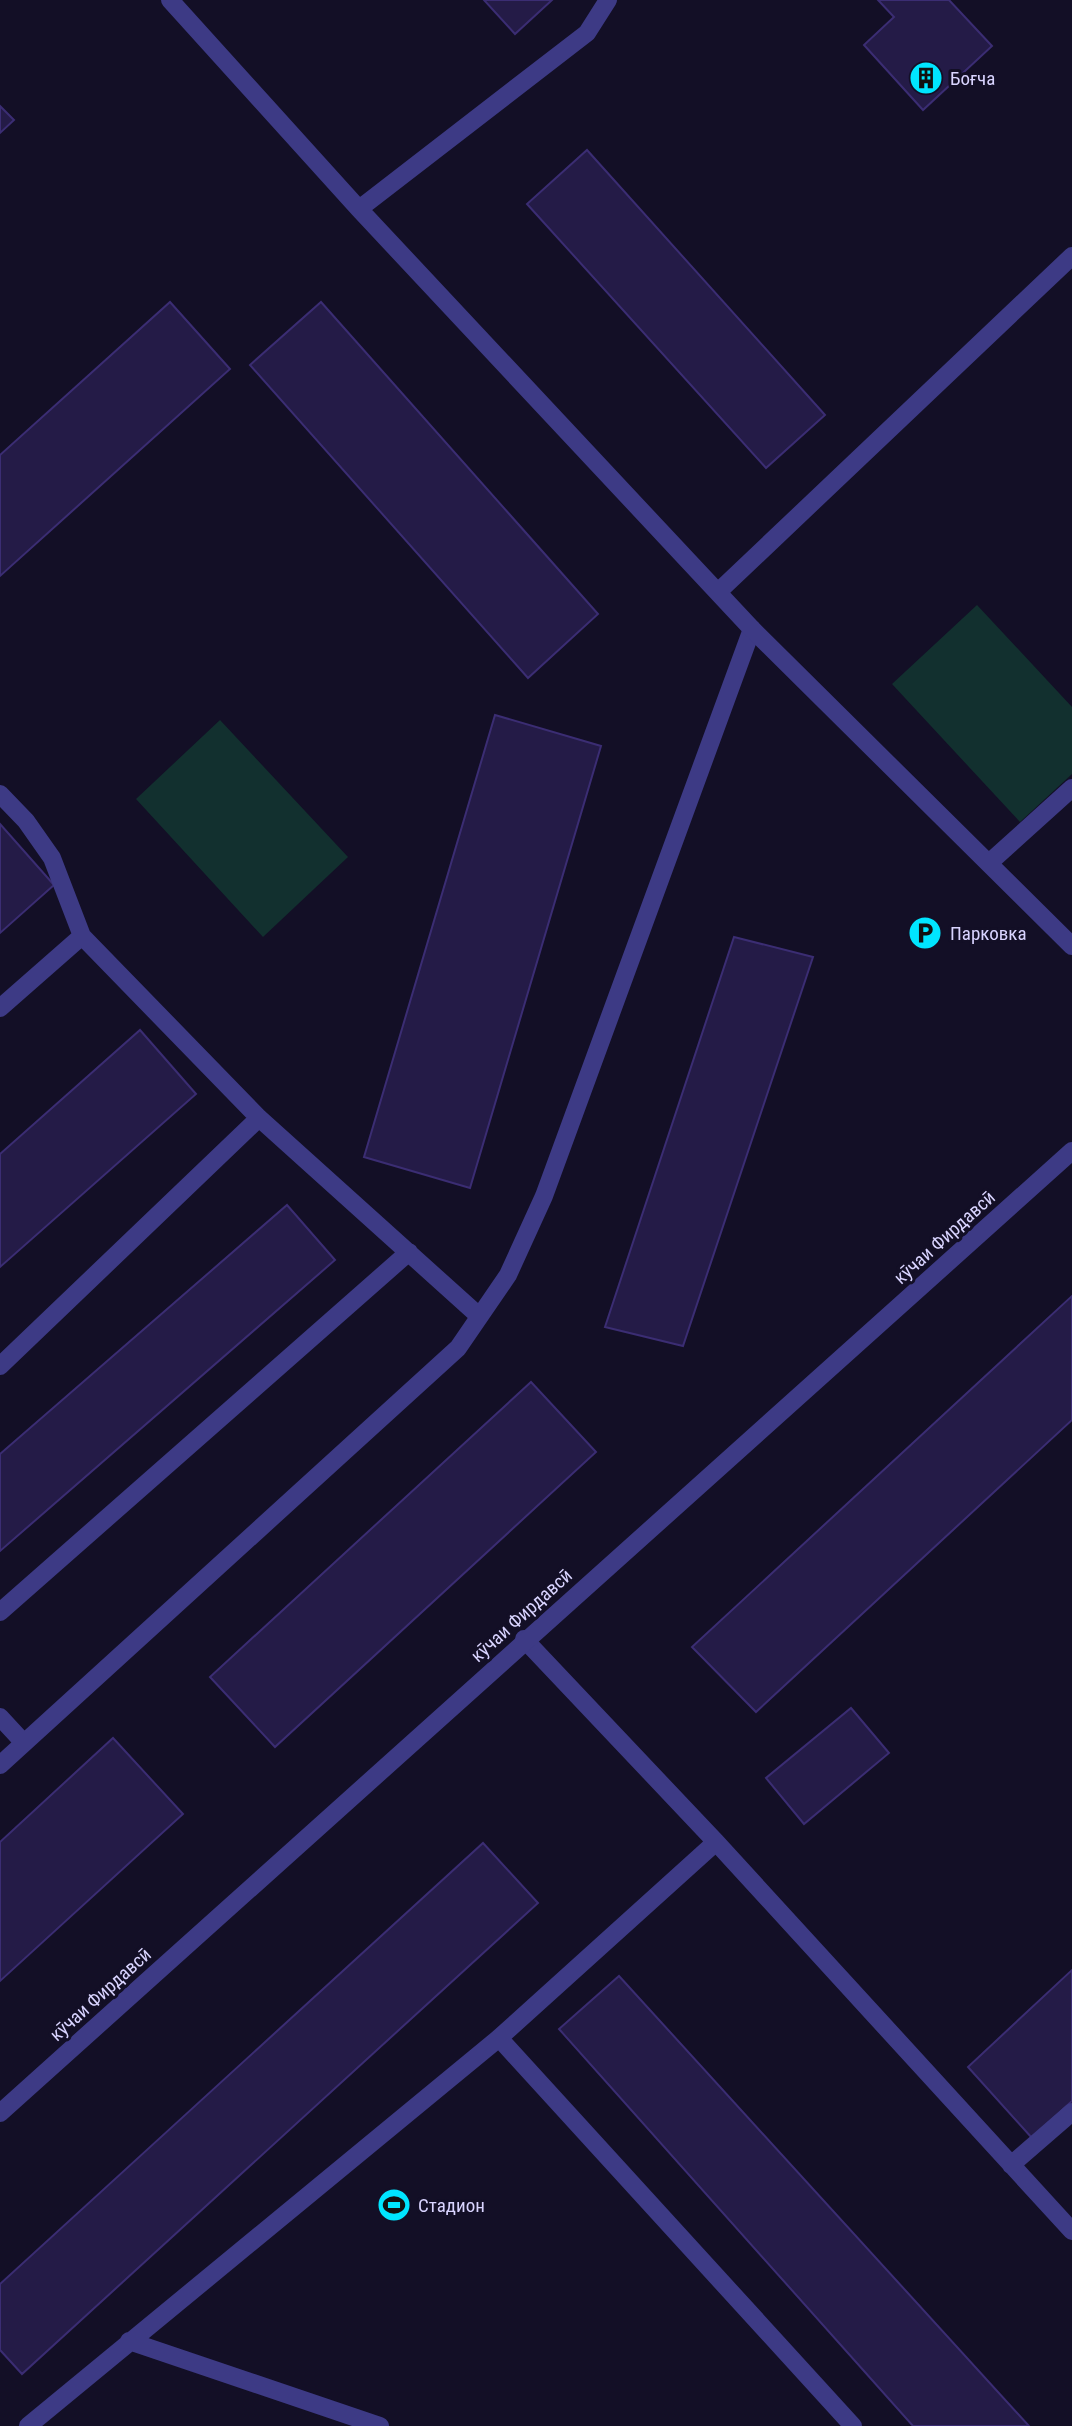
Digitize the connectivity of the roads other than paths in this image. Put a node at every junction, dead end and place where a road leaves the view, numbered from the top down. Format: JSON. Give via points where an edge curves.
{"nodes":[{"id":1,"x":170,"y":0,"type":"edge"},
{"id":2,"x":608,"y":0,"type":"edge"},
{"id":3,"x":359,"y":209,"type":"junction"},
{"id":4,"x":1072,"y":256,"type":"edge"},
{"id":5,"x":718,"y":592,"type":"junction"},
{"id":6,"x":752,"y":629,"type":"junction"},
{"id":7,"x":1072,"y":788,"type":"edge"},
{"id":8,"x":0,"y":793,"type":"edge"},
{"id":9,"x":989,"y":863,"type":"junction"},
{"id":10,"x":82,"y":936,"type":"junction"},
{"id":11,"x":1072,"y":946,"type":"edge"},
{"id":12,"x":0,"y":1008,"type":"edge"},
{"id":13,"x":259,"y":1118,"type":"junction"},
{"id":14,"x":1072,"y":1151,"type":"edge"},
{"id":15,"x":409,"y":1252,"type":"junction"},
{"id":16,"x":480,"y":1316,"type":"junction"},
{"id":17,"x":0,"y":1366,"type":"edge"},
{"id":18,"x":0,"y":1612,"type":"edge"},
{"id":19,"x":524,"y":1639,"type":"junction"},
{"id":20,"x":0,"y":1717,"type":"edge"},
{"id":21,"x":24,"y":1743,"type":"junction"},
{"id":22,"x":0,"y":1765,"type":"edge"},
{"id":23,"x":716,"y":1842,"type":"junction"},
{"id":24,"x":499,"y":2038,"type":"junction"},
{"id":25,"x":1072,"y":2112,"type":"edge"},
{"id":26,"x":0,"y":2113,"type":"edge"},
{"id":27,"x":1011,"y":2165,"type":"junction"},
{"id":28,"x":1072,"y":2231,"type":"edge"},
{"id":29,"x":129,"y":2341,"type":"junction"},
{"id":30,"x":28,"y":2426,"type":"edge"},
{"id":31,"x":376,"y":2426,"type":"edge"},
{"id":32,"x":853,"y":2426,"type":"edge"}],
"edges":[{"from":1,"to":3,"type":"street"},
{"from":2,"to":3,"type":"street","via":[[587,33]]},
{"from":3,"to":5,"type":"street"},
{"from":4,"to":5,"type":"street"},
{"from":5,"to":6,"type":"street"},
{"from":6,"to":9,"type":"street"},
{"from":6,"to":16,"type":"street","via":[[544,1196],[508,1275]]},
{"from":7,"to":9,"type":"street"},
{"from":8,"to":10,"type":"street","via":[[52,858]]},
{"from":9,"to":11,"type":"street"},
{"from":10,"to":12,"type":"street"},
{"from":10,"to":13,"type":"street"},
{"from":13,"to":15,"type":"street"},
{"from":13,"to":17,"type":"street"},
{"from":14,"to":19,"type":"street","name":"кӯчаи Фирдавсӣ"},
{"from":15,"to":16,"type":"street"},
{"from":15,"to":18,"type":"street"},
{"from":16,"to":21,"type":"street","via":[[458,1348]]},
{"from":19,"to":23,"type":"street"},
{"from":19,"to":26,"type":"street","name":"кӯчаи Фирдавсӣ"},
{"from":20,"to":21,"type":"street"},
{"from":21,"to":22,"type":"street"},
{"from":23,"to":24,"type":"street"},
{"from":23,"to":27,"type":"street"},
{"from":24,"to":29,"type":"street"},
{"from":24,"to":32,"type":"street"},
{"from":25,"to":27,"type":"street"},
{"from":27,"to":28,"type":"street"},
{"from":29,"to":30,"type":"street"},
{"from":29,"to":31,"type":"street"}]}
